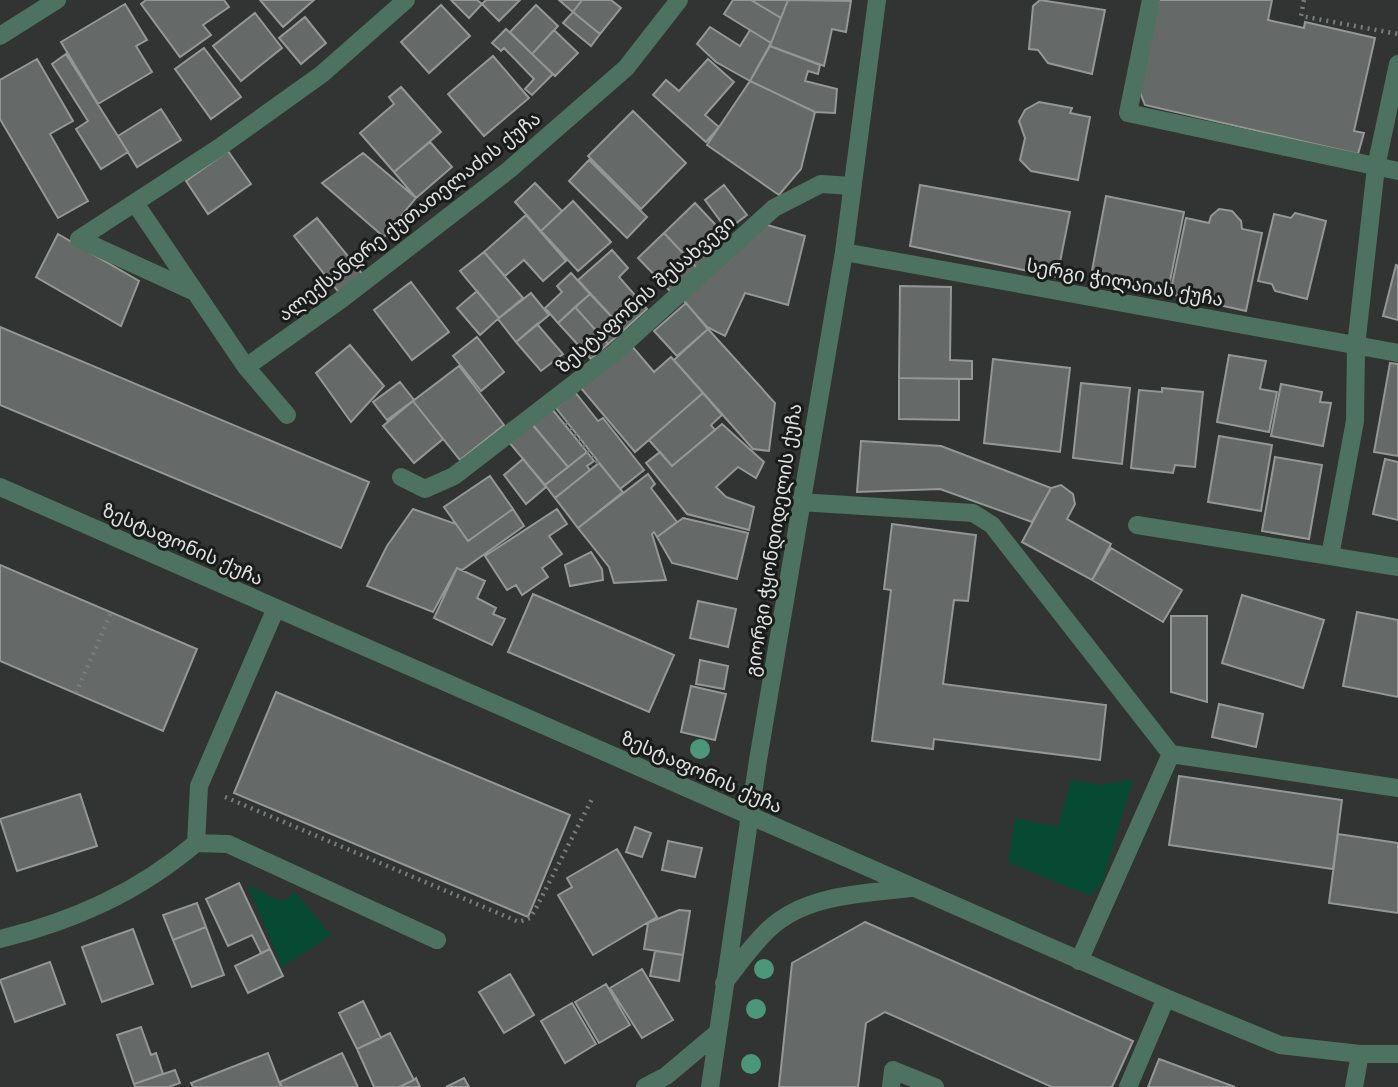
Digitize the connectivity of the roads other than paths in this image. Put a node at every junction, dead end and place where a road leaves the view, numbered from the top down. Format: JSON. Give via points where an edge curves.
{"nodes":[{"id":1,"x":57,"y":0,"type":"edge"},
{"id":2,"x":406,"y":0,"type":"edge"},
{"id":3,"x":679,"y":0,"type":"edge"},
{"id":4,"x":877,"y":0,"type":"edge"},
{"id":5,"x":1151,"y":0,"type":"edge"},
{"id":6,"x":0,"y":36,"type":"edge"},
{"id":7,"x":1398,"y":64,"type":"edge"},
{"id":8,"x":1376,"y":167,"type":"junction"},
{"id":9,"x":1398,"y":171,"type":"edge"},
{"id":10,"x":852,"y":186,"type":"junction"},
{"id":11,"x":135,"y":203,"type":"junction"},
{"id":12,"x":844,"y":252,"type":"junction"},
{"id":13,"x":195,"y":292,"type":"junction"},
{"id":14,"x":1356,"y":346,"type":"junction"},
{"id":15,"x":1398,"y":353,"type":"edge"},
{"id":16,"x":246,"y":367,"type":"junction"},
{"id":17,"x":287,"y":415,"type":"dead end"},
{"id":18,"x":401,"y":477,"type":"dead end"},
{"id":19,"x":0,"y":487,"type":"edge"},
{"id":20,"x":800,"y":502,"type":"junction"},
{"id":21,"x":1137,"y":525,"type":"dead end"},
{"id":22,"x":1330,"y":556,"type":"junction"},
{"id":23,"x":1398,"y":567,"type":"edge"},
{"id":24,"x":276,"y":608,"type":"junction"},
{"id":25,"x":1171,"y":754,"type":"junction"},
{"id":26,"x":1398,"y":788,"type":"edge"},
{"id":27,"x":750,"y":816,"type":"junction"},
{"id":28,"x":196,"y":842,"type":"junction"},
{"id":29,"x":913,"y":888,"type":"junction"},
{"id":30,"x":0,"y":939,"type":"edge"},
{"id":31,"x":437,"y":940,"type":"dead end"},
{"id":32,"x":1079,"y":961,"type":"junction"},
{"id":33,"x":723,"y":982,"type":"junction"},
{"id":34,"x":1166,"y":999,"type":"junction"},
{"id":35,"x":716,"y":1034,"type":"junction"},
{"id":36,"x":1360,"y":1054,"type":"junction"},
{"id":37,"x":1398,"y":1054,"type":"edge"},
{"id":38,"x":645,"y":1087,"type":"edge"},
{"id":39,"x":710,"y":1087,"type":"edge"},
{"id":40,"x":891,"y":1087,"type":"edge"},
{"id":41,"x":934,"y":1087,"type":"edge"},
{"id":42,"x":1128,"y":1087,"type":"edge"},
{"id":43,"x":1354,"y":1087,"type":"edge"}],
"edges":[{"from":1,"to":6,"type":"street"},
{"from":2,"to":11,"type":"street","via":[[322,74]]},
{"from":3,"to":16,"type":"street","name":"ალექსანდრე ქუთათელაძის ქუჩა","via":[[626,68],[510,169]]},
{"from":4,"to":10,"type":"street","name":"გიორგი ჭყონდიდელის ქუჩა"},
{"from":5,"to":8,"type":"street","via":[[1128,113]]},
{"from":7,"to":8,"type":"street"},
{"from":8,"to":9,"type":"street"},
{"from":8,"to":14,"type":"street"},
{"from":10,"to":12,"type":"street","name":"გიორგი ჭყონდიდელის ქუჩა"},
{"from":10,"to":18,"type":"street","name":"ზესტაფონის შესახვევი","via":[[821,184],[774,208],[614,353],[454,476],[425,489]]},
{"from":11,"to":13,"type":"street"},
{"from":11,"to":13,"type":"street","via":[[79,239]]},
{"from":12,"to":14,"type":"street","name":"სერგი ჭილაიას ქუჩა"},
{"from":12,"to":20,"type":"street","name":"გიორგი ჭყონდიდელის ქუჩა"},
{"from":13,"to":16,"type":"street"},
{"from":14,"to":15,"type":"street","name":"სერგი ჭილაიას ქუჩა"},
{"from":14,"to":22,"type":"street","via":[[1355,421]]},
{"from":16,"to":17,"type":"street"},
{"from":19,"to":24,"type":"street","name":"ზესტაფონის ქუჩა"},
{"from":20,"to":25,"type":"street","via":[[973,513],[992,525]]},
{"from":20,"to":27,"type":"street","name":"გიორგი ჭყონდიდელის ქუჩა"},
{"from":21,"to":22,"type":"street"},
{"from":22,"to":23,"type":"street"},
{"from":24,"to":27,"type":"street","name":"ზესტაფონის ქუჩა"},
{"from":24,"to":28,"type":"street","via":[[199,786]]},
{"from":25,"to":26,"type":"street"},
{"from":25,"to":32,"type":"street"},
{"from":27,"to":29,"type":"street","name":"ზესტაფონის ქუჩა"},
{"from":27,"to":33,"type":"street","name":"გიორგი ჭყონდიდელის ქუჩა"},
{"from":28,"to":30,"type":"street","via":[[160,873],[88,911]]},
{"from":28,"to":31,"type":"street","via":[[228,844]]},
{"from":29,"to":32,"type":"street","name":"ზესტაფონის ქუჩა"},
{"from":29,"to":33,"type":"street","via":[[833,899],[799,909],[769,929]]},
{"from":32,"to":34,"type":"street","name":"ზესტაფონის ქუჩა"},
{"from":33,"to":35,"type":"street","name":"გიორგი ჭყონდიდელის ქუჩა"},
{"from":34,"to":36,"type":"street","name":"ზესტაფონის ქუჩა","via":[[1280,1045]]},
{"from":34,"to":42,"type":"street"},
{"from":35,"to":38,"type":"street","via":[[666,1076]]},
{"from":35,"to":39,"type":"street","name":"გიორგი ჭყონდიდელის ქუჩა"},
{"from":36,"to":37,"type":"street","name":"ზესტაფონის ქუჩა"},
{"from":36,"to":43,"type":"street"},
{"from":40,"to":41,"type":"street","via":[[893,1070]]}]}
